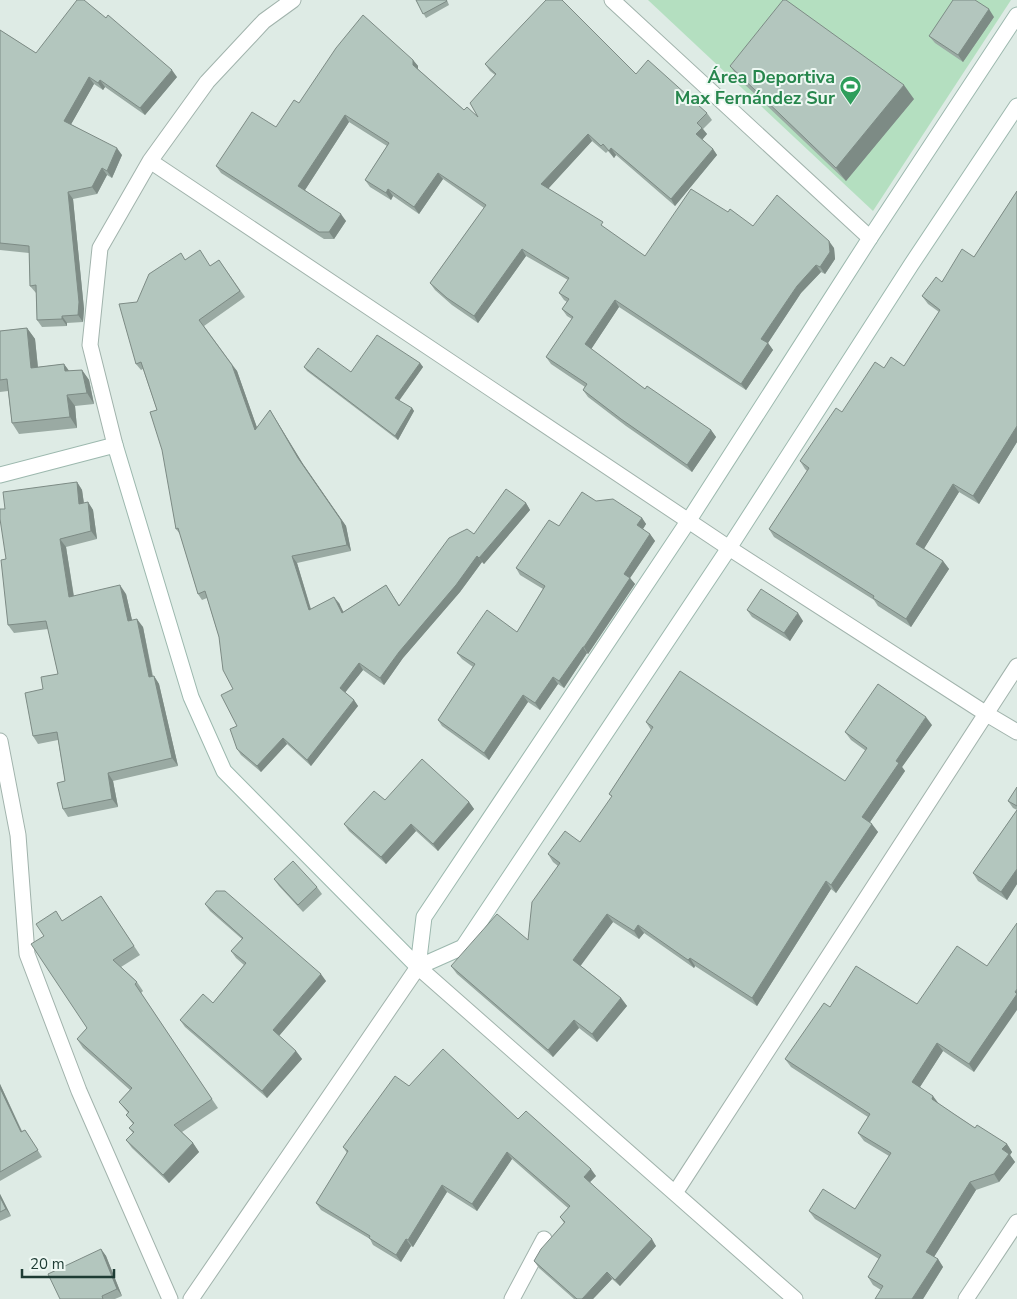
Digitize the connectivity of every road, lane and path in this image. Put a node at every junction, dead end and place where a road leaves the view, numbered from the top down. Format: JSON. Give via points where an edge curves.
{"nodes":[{"id":1,"x":293,"y":0,"type":"edge"},
{"id":2,"x":612,"y":0,"type":"edge"},
{"id":3,"x":1017,"y":15,"type":"edge"},
{"id":4,"x":1017,"y":106,"type":"edge"},
{"id":5,"x":150,"y":161,"type":"junction"},
{"id":6,"x":870,"y":238,"type":"junction"},
{"id":7,"x":115,"y":446,"type":"junction"},
{"id":8,"x":0,"y":475,"type":"edge"},
{"id":9,"x":689,"y":520,"type":"junction"},
{"id":10,"x":729,"y":548,"type":"junction"},
{"id":11,"x":1017,"y":666,"type":"edge"},
{"id":12,"x":986,"y":714,"type":"junction"},
{"id":13,"x":1017,"y":732,"type":"edge"},
{"id":14,"x":0,"y":741,"type":"edge"},
{"id":15,"x":418,"y":967,"type":"junction"},
{"id":16,"x":675,"y":1193,"type":"junction"},
{"id":17,"x":1017,"y":1222,"type":"edge"},
{"id":18,"x":544,"y":1240,"type":"dead end"},
{"id":19,"x":170,"y":1299,"type":"edge"},
{"id":20,"x":191,"y":1299,"type":"edge"},
{"id":21,"x":512,"y":1299,"type":"edge"},
{"id":22,"x":795,"y":1299,"type":"edge"},
{"id":23,"x":966,"y":1299,"type":"edge"}],
"edges":[{"from":1,"to":5,"type":"street","via":[[264,22],[207,82]]},
{"from":2,"to":6,"type":"street"},
{"from":3,"to":6,"type":"street"},
{"from":4,"to":10,"type":"street"},
{"from":5,"to":7,"type":"street","via":[[100,248],[90,346]]},
{"from":5,"to":9,"type":"street"},
{"from":6,"to":9,"type":"street"},
{"from":7,"to":8,"type":"street"},
{"from":7,"to":15,"type":"street","via":[[191,697],[224,771]]},
{"from":9,"to":10,"type":"street"},
{"from":9,"to":15,"type":"street","via":[[424,917]]},
{"from":10,"to":12,"type":"street"},
{"from":10,"to":15,"type":"street","via":[[463,947]]},
{"from":11,"to":12,"type":"street"},
{"from":12,"to":13,"type":"street"},
{"from":12,"to":16,"type":"street"},
{"from":14,"to":19,"type":"street","via":[[18,835],[28,954],[79,1091]]},
{"from":15,"to":16,"type":"street"},
{"from":15,"to":20,"type":"street"},
{"from":16,"to":22,"type":"street"},
{"from":17,"to":23,"type":"street"},
{"from":18,"to":21,"type":"street"}]}
